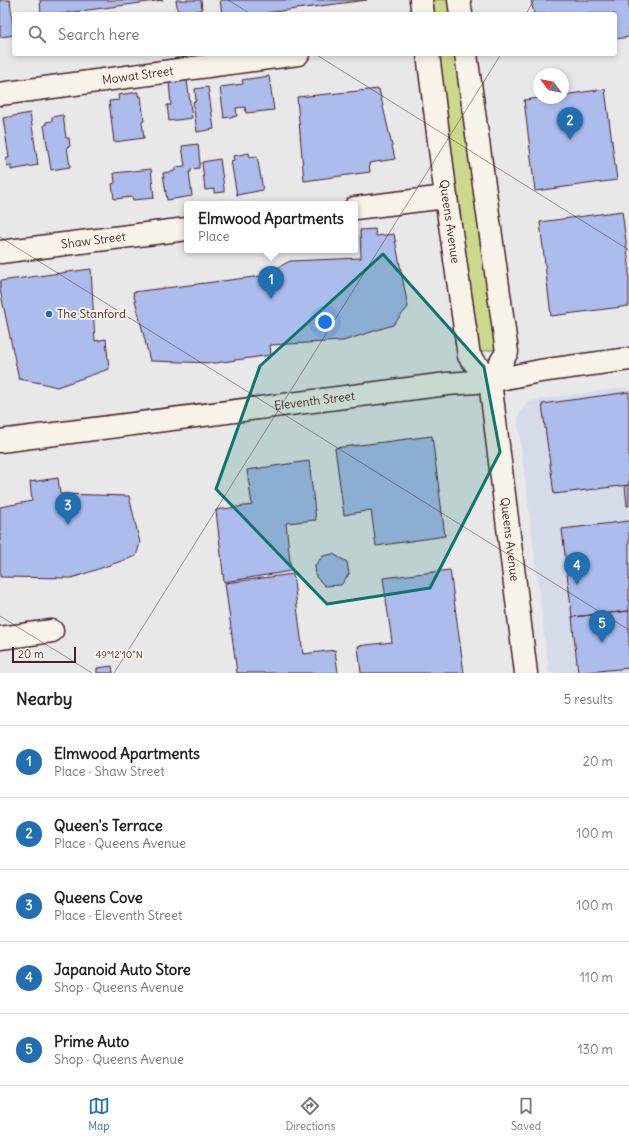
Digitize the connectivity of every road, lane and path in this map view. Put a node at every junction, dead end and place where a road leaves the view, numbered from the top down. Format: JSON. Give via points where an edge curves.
{"nodes":[{"id":1,"x":421,"y":0,"type":"edge"},
{"id":2,"x":459,"y":0,"type":"edge"},
{"id":3,"x":423,"y":12,"type":"edge"},
{"id":4,"x":461,"y":12,"type":"edge"},
{"id":5,"x":283,"y":56,"type":"edge"},
{"id":6,"x":428,"y":56,"type":"edge"},
{"id":7,"x":466,"y":56,"type":"edge"},
{"id":8,"x":0,"y":94,"type":"edge"},
{"id":9,"x":446,"y":197,"type":"junction"},
{"id":10,"x":358,"y":208,"type":"edge"},
{"id":11,"x":184,"y":229,"type":"edge"},
{"id":12,"x":0,"y":252,"type":"edge"},
{"id":13,"x":629,"y":359,"type":"edge"},
{"id":14,"x":490,"y":381,"type":"junction"},
{"id":15,"x":0,"y":441,"type":"edge"},
{"id":16,"x":52,"y":631,"type":"dead end"},
{"id":17,"x":0,"y":638,"type":"edge"},
{"id":18,"x":526,"y":673,"type":"edge"}],
"edges":[{"from":1,"to":3,"type":"street"},
{"from":2,"to":4,"type":"street"},
{"from":5,"to":8,"type":"street","name":"Mowat Street"},
{"from":6,"to":9,"type":"street","name":"Queens Avenue"},
{"from":7,"to":14,"type":"street","via":[[507,352]]},
{"from":9,"to":10,"type":"street"},
{"from":9,"to":14,"type":"street","name":"Queens Avenue","via":[[469,356]]},
{"from":11,"to":12,"type":"street","name":"Shaw Street"},
{"from":13,"to":14,"type":"street","name":"Eleventh Street","via":[[540,371]]},
{"from":14,"to":15,"type":"street","name":"Eleventh Street","via":[[447,384]]},
{"from":14,"to":18,"type":"street","name":"Queens Avenue"},
{"from":16,"to":17,"type":"street"}]}
